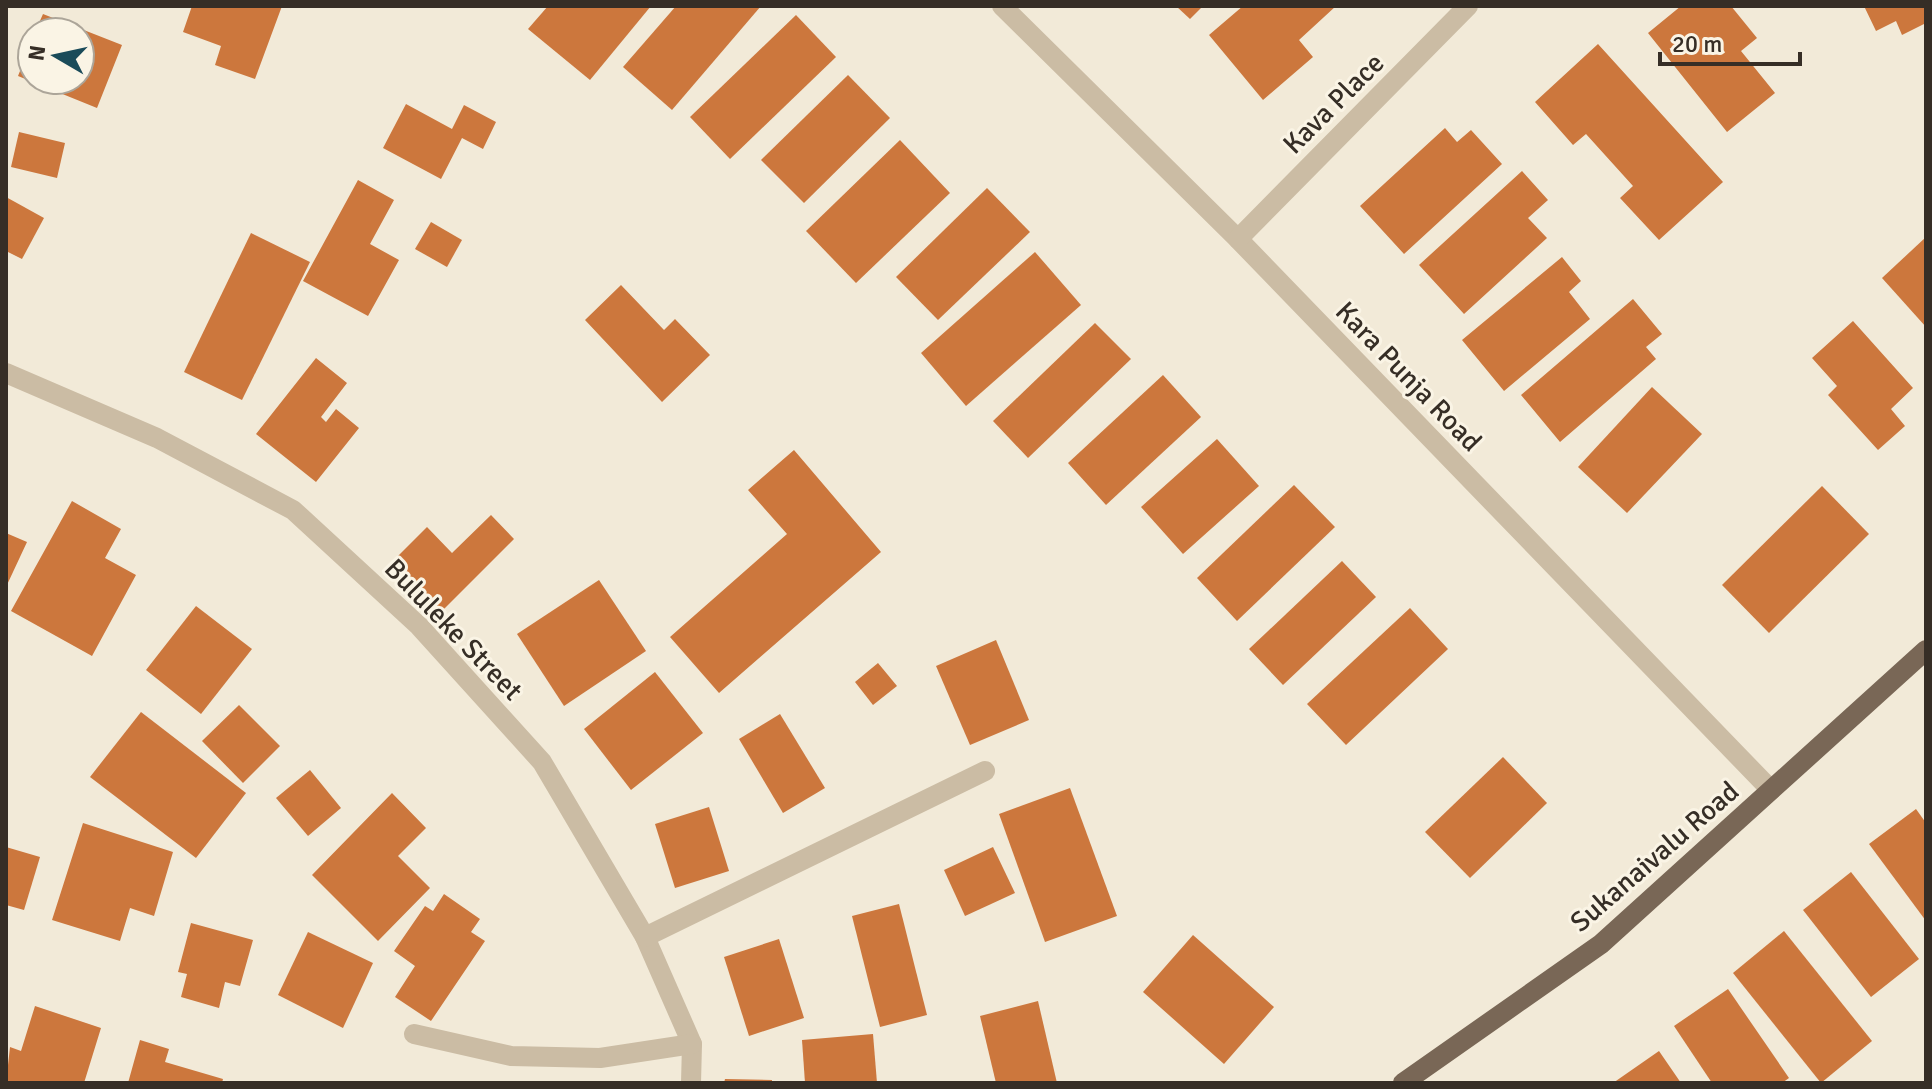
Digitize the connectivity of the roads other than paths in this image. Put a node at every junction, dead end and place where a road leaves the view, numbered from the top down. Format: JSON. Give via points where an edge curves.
{"nodes":[{"id":1,"x":1002,"y":6,"type":"edge"},
{"id":2,"x":1468,"y":6,"type":"edge"},
{"id":3,"x":1238,"y":239,"type":"junction"},
{"id":4,"x":6,"y":373,"type":"edge"},
{"id":5,"x":1926,"y":650,"type":"edge"},
{"id":6,"x":985,"y":771,"type":"dead end"},
{"id":7,"x":1771,"y":790,"type":"junction"},
{"id":8,"x":645,"y":937,"type":"junction"},
{"id":9,"x":414,"y":1034,"type":"dead end"},
{"id":10,"x":692,"y":1044,"type":"junction"},
{"id":11,"x":691,"y":1083,"type":"edge"},
{"id":12,"x":1403,"y":1083,"type":"edge"}],
"edges":[{"from":1,"to":3,"type":"street","name":"Kara Punja Road"},
{"from":2,"to":3,"type":"street","name":"Kava Place"},
{"from":3,"to":7,"type":"street","name":"Kara Punja Road"},
{"from":4,"to":8,"type":"street","name":"Bululeke Street","via":[[157,438],[293,510],[419,626],[542,762]]},
{"from":5,"to":7,"type":"main road","name":"Sukanaivalu Road"},
{"from":6,"to":8,"type":"street"},
{"from":7,"to":12,"type":"main road","name":"Sukanaivalu Road","via":[[1601,944]]},
{"from":8,"to":10,"type":"street","name":"Bululeke Street"},
{"from":9,"to":10,"type":"street","via":[[526,1056],[600,1058]]},
{"from":10,"to":11,"type":"street","name":"Bululeke Street"}]}
